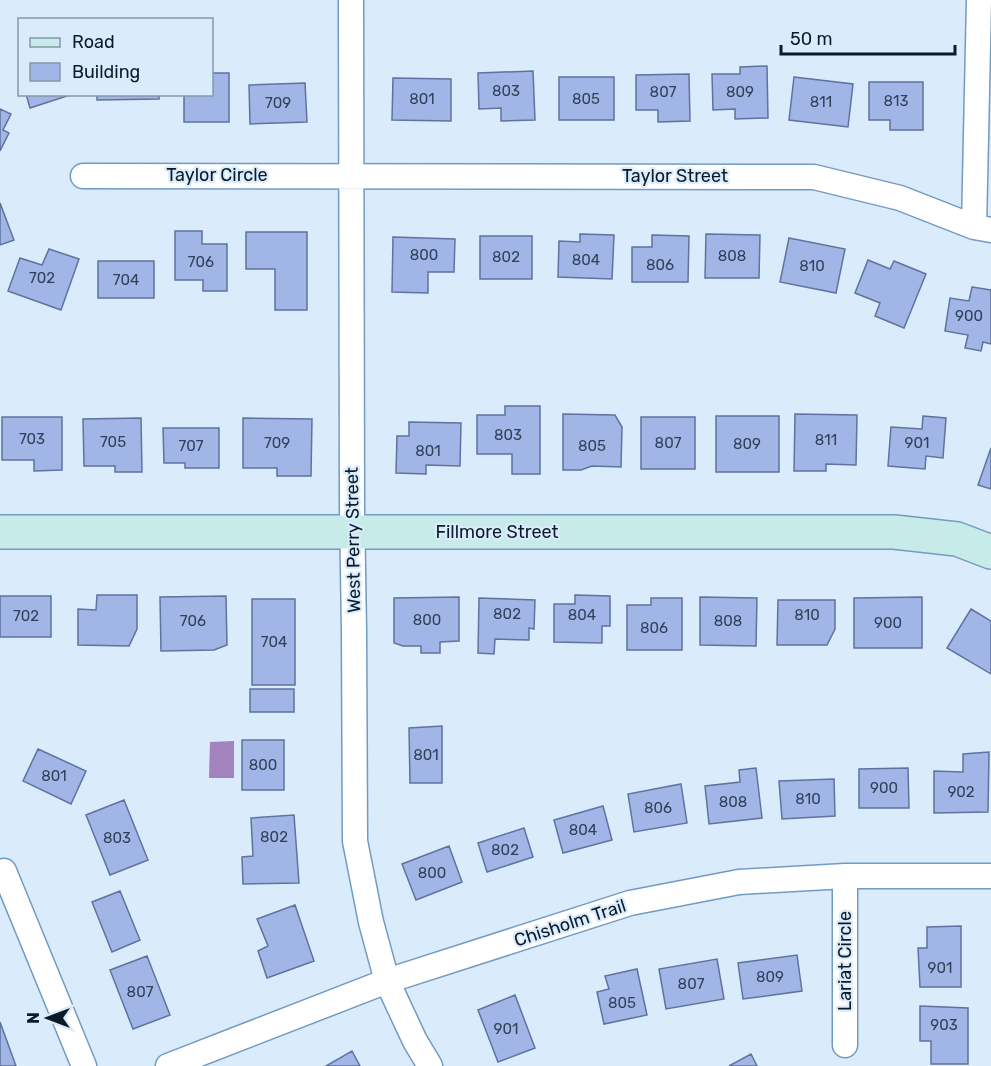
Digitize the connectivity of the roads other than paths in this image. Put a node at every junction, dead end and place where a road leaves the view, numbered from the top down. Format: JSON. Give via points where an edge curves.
{"nodes":[{"id":1,"x":351,"y":0,"type":"edge"},
{"id":2,"x":979,"y":0,"type":"edge"},
{"id":3,"x":350,"y":175,"type":"junction"},
{"id":4,"x":83,"y":176,"type":"dead end"},
{"id":5,"x":982,"y":228,"type":"edge"},
{"id":6,"x":0,"y":532,"type":"edge"},
{"id":7,"x":352,"y":532,"type":"junction"},
{"id":8,"x":991,"y":552,"type":"edge"},
{"id":9,"x":4,"y":871,"type":"dead end"},
{"id":10,"x":845,"y":876,"type":"junction"},
{"id":11,"x":991,"y":876,"type":"edge"},
{"id":12,"x":387,"y":981,"type":"junction"},
{"id":13,"x":845,"y":1045,"type":"dead end"},
{"id":14,"x":84,"y":1066,"type":"edge"},
{"id":15,"x":168,"y":1066,"type":"edge"},
{"id":16,"x":430,"y":1066,"type":"edge"}],
"edges":[{"from":1,"to":3,"type":"street","name":"West Perry Street"},
{"from":2,"to":5,"type":"street"},
{"from":3,"to":4,"type":"street","name":"Taylor Circle"},
{"from":3,"to":5,"type":"street","name":"Taylor Street","via":[[814,177],[900,198]]},
{"from":3,"to":7,"type":"street","name":"West Perry Street"},
{"from":6,"to":7,"type":"street","name":"Fillmore Street"},
{"from":7,"to":8,"type":"street","name":"Fillmore Street","via":[[894,532],[957,539]]},
{"from":7,"to":12,"type":"street","name":"West Perry Street","via":[[355,841]]},
{"from":9,"to":14,"type":"street"},
{"from":10,"to":11,"type":"street","name":"Chisholm Trail"},
{"from":10,"to":12,"type":"street","name":"Chisholm Trail","via":[[739,882],[630,903]]},
{"from":10,"to":13,"type":"street","name":"Lariat Circle"},
{"from":12,"to":15,"type":"street","name":"Chisholm Trail"},
{"from":12,"to":16,"type":"street","name":"West Perry Street"}]}
